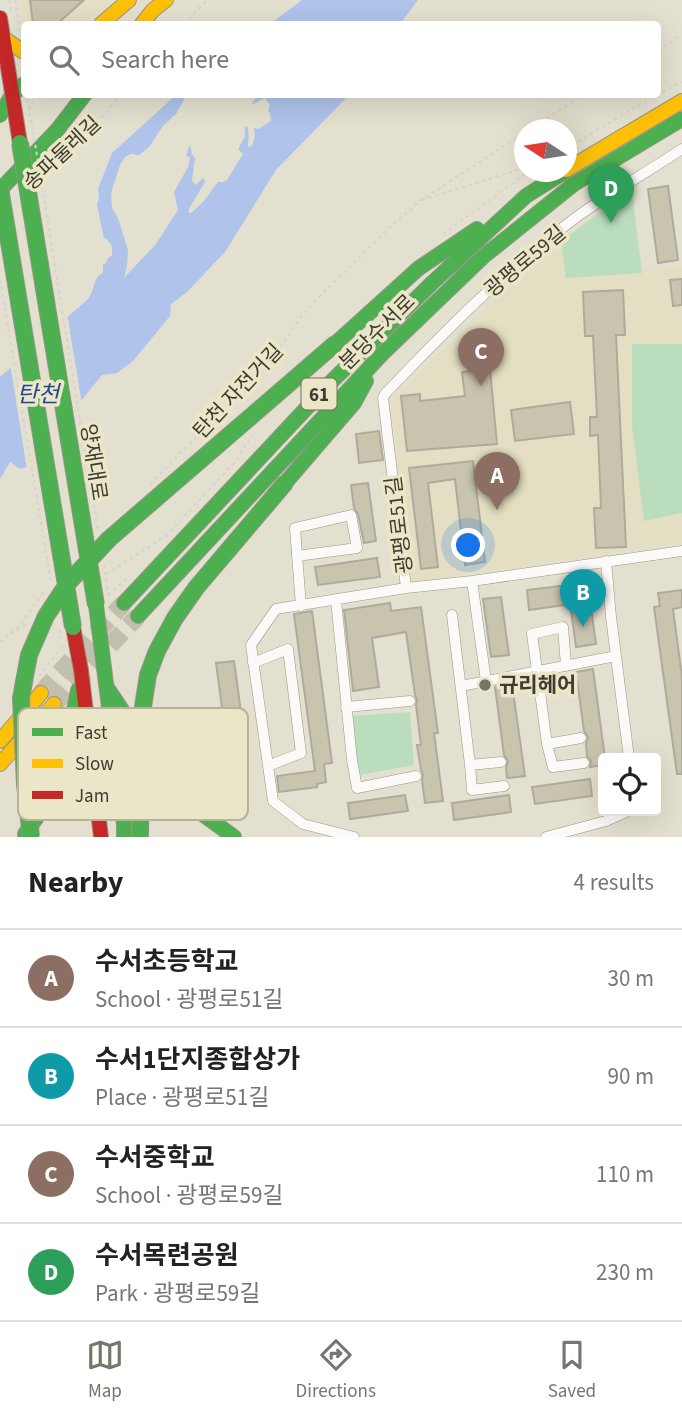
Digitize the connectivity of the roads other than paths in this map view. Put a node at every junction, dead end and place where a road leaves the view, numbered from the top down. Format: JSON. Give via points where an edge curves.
{"nodes":[{"id":1,"x":130,"y":0,"type":"edge"},
{"id":2,"x":166,"y":0,"type":"edge"},
{"id":3,"x":153,"y":10,"type":"junction"},
{"id":4,"x":0,"y":18,"type":"edge"},
{"id":5,"x":105,"y":21,"type":"edge"},
{"id":6,"x":140,"y":21,"type":"edge"},
{"id":7,"x":144,"y":21,"type":"edge"},
{"id":8,"x":3,"y":38,"type":"junction"},
{"id":9,"x":21,"y":50,"type":"edge"},
{"id":10,"x":21,"y":91,"type":"edge"},
{"id":11,"x":82,"y":98,"type":"edge"},
{"id":12,"x":682,"y":101,"type":"edge"},
{"id":13,"x":0,"y":115,"type":"edge"},
{"id":14,"x":682,"y":119,"type":"edge"},
{"id":15,"x":682,"y":149,"type":"edge"},
{"id":16,"x":577,"y":163,"type":"edge"},
{"id":17,"x":548,"y":182,"type":"edge"},
{"id":18,"x":0,"y":189,"type":"edge"},
{"id":19,"x":526,"y":197,"type":"junction"},
{"id":20,"x":383,"y":354,"type":"junction"},
{"id":21,"x":385,"y":394,"type":"joint"},
{"id":22,"x":682,"y":551,"type":"edge"},
{"id":23,"x":297,"y":555,"type":"junction"},
{"id":24,"x":606,"y":561,"type":"junction"},
{"id":25,"x":472,"y":580,"type":"junction"},
{"id":26,"x":407,"y":588,"type":"junction"},
{"id":27,"x":335,"y":600,"type":"junction"},
{"id":28,"x":124,"y":603,"type":"tunnel mouth"},
{"id":29,"x":301,"y":606,"type":"junction"},
{"id":30,"x":452,"y":615,"type":"dead end"},
{"id":31,"x":138,"y":616,"type":"tunnel mouth"},
{"id":32,"x":616,"y":656,"type":"junction"},
{"id":33,"x":253,"y":663,"type":"junction"},
{"id":34,"x":566,"y":666,"type":"junction"},
{"id":35,"x":80,"y":670,"type":"junction"},
{"id":36,"x":537,"y":671,"type":"junction"},
{"id":37,"x":486,"y":681,"type":"junction"},
{"id":38,"x":105,"y":684,"type":"junction"},
{"id":39,"x":461,"y":686,"type":"junction"},
{"id":40,"x":41,"y":692,"type":"tunnel mouth"},
{"id":41,"x":410,"y":701,"type":"dead end"},
{"id":42,"x":54,"y":704,"type":"tunnel mouth"},
{"id":43,"x":346,"y":707,"type":"junction"},
{"id":44,"x":21,"y":708,"type":"edge"},
{"id":45,"x":27,"y":708,"type":"edge"},
{"id":46,"x":50,"y":708,"type":"edge"},
{"id":47,"x":75,"y":708,"type":"edge"},
{"id":48,"x":85,"y":708,"type":"edge"},
{"id":49,"x":108,"y":708,"type":"edge"},
{"id":50,"x":121,"y":708,"type":"edge"},
{"id":51,"x":143,"y":708,"type":"edge"},
{"id":52,"x":18,"y":719,"type":"edge"},
{"id":53,"x":581,"y":738,"type":"dead end"},
{"id":54,"x":0,"y":740,"type":"edge"},
{"id":55,"x":18,"y":744,"type":"edge"},
{"id":56,"x":547,"y":744,"type":"junction"},
{"id":57,"x":628,"y":753,"type":"edge"},
{"id":58,"x":501,"y":762,"type":"dead end"},
{"id":59,"x":584,"y":763,"type":"dead end"},
{"id":60,"x":0,"y":764,"type":"edge"},
{"id":61,"x":470,"y":765,"type":"junction"},
{"id":62,"x":268,"y":766,"type":"junction"},
{"id":63,"x":416,"y":776,"type":"dead end"},
{"id":64,"x":504,"y":786,"type":"dead end"},
{"id":65,"x":617,"y":816,"type":"edge"},
{"id":66,"x":35,"y":820,"type":"edge"},
{"id":67,"x":211,"y":820,"type":"edge"},
{"id":68,"x":23,"y":837,"type":"edge"},
{"id":69,"x":234,"y":837,"type":"edge"},
{"id":70,"x":354,"y":837,"type":"edge"},
{"id":71,"x":546,"y":837,"type":"edge"}],
"edges":[{"from":1,"to":5,"type":"main road"},
{"from":2,"to":3,"type":"main road"},
{"from":3,"to":6,"type":"main road"},
{"from":3,"to":7,"type":"main road"},
{"from":4,"to":8,"type":"main road","name":"양재대로"},
{"from":8,"to":9,"type":"main road"},
{"from":8,"to":10,"type":"main road","name":"양재대로"},
{"from":10,"to":13,"type":"main road"},
{"from":10,"to":38,"type":"main road","name":"양재대로","bridge":true,"via":[[20,143],[102,600]]},
{"from":11,"to":18,"type":"main road"},
{"from":12,"to":16,"type":"main road","name":"분당수서로","number":"61"},
{"from":14,"to":20,"type":"main road","name":"분당수서로","number":"61","via":[[574,184],[484,256]]},
{"from":15,"to":21,"type":"street","name":"광평로59길","via":[[578,216],[516,267]]},
{"from":17,"to":19,"type":"main road","name":"분당수서로","number":"61"},
{"from":18,"to":35,"type":"main road","bridge":true,"via":[[66,627]]},
{"from":19,"to":28,"type":"main road","name":"분당수서로","number":"61","via":[[330,383]]},
{"from":19,"to":44,"type":"main road","bridge":true,"via":[[419,268],[109,539],[68,583],[46,616],[29,655]]},
{"from":20,"to":31,"type":"main road","name":"분당수서로","number":"61"},
{"from":20,"to":51,"type":"main road","bridge":true,"via":[[354,402],[175,618],[148,675]]},
{"from":21,"to":26,"type":"street","name":"광평로51길"},
{"from":22,"to":24,"type":"street","name":"광평로51길"},
{"from":23,"to":23,"type":"street","via":[[295,528],[351,515],[357,548]]},
{"from":23,"to":29,"type":"street"},
{"from":24,"to":25,"type":"street","name":"광평로51길"},
{"from":24,"to":32,"type":"street"},
{"from":25,"to":26,"type":"street","name":"광평로51길"},
{"from":25,"to":37,"type":"street"},
{"from":26,"to":27,"type":"street"},
{"from":27,"to":29,"type":"street"},
{"from":27,"to":43,"type":"street"},
{"from":29,"to":33,"type":"street","via":[[276,609],[251,645]]},
{"from":30,"to":39,"type":"street"},
{"from":32,"to":34,"type":"street"},
{"from":32,"to":57,"type":"street"},
{"from":33,"to":62,"type":"street"},
{"from":33,"to":62,"type":"street","via":[[288,649],[302,753]]},
{"from":34,"to":36,"type":"street"},
{"from":34,"to":36,"type":"street","via":[[563,627],[532,634]]},
{"from":35,"to":47,"type":"main road"},
{"from":35,"to":48,"type":"main road"},
{"from":36,"to":37,"type":"street"},
{"from":36,"to":56,"type":"street"},
{"from":37,"to":39,"type":"street"},
{"from":38,"to":49,"type":"main road","name":"양재대로"},
{"from":38,"to":50,"type":"main road"},
{"from":39,"to":61,"type":"street"},
{"from":40,"to":45,"type":"main road"},
{"from":41,"to":43,"type":"street"},
{"from":42,"to":46,"type":"main road"},
{"from":43,"to":63,"type":"street","via":[[357,788]]},
{"from":52,"to":54,"type":"main road"},
{"from":53,"to":56,"type":"street"},
{"from":55,"to":60,"type":"main road"},
{"from":56,"to":59,"type":"street","via":[[553,767]]},
{"from":58,"to":61,"type":"street"},
{"from":61,"to":64,"type":"street","via":[[472,790]]},
{"from":62,"to":70,"type":"street","via":[[273,801],[303,824]]},
{"from":65,"to":71,"type":"street"},
{"from":66,"to":68,"type":"main road"},
{"from":67,"to":69,"type":"main road"}]}
